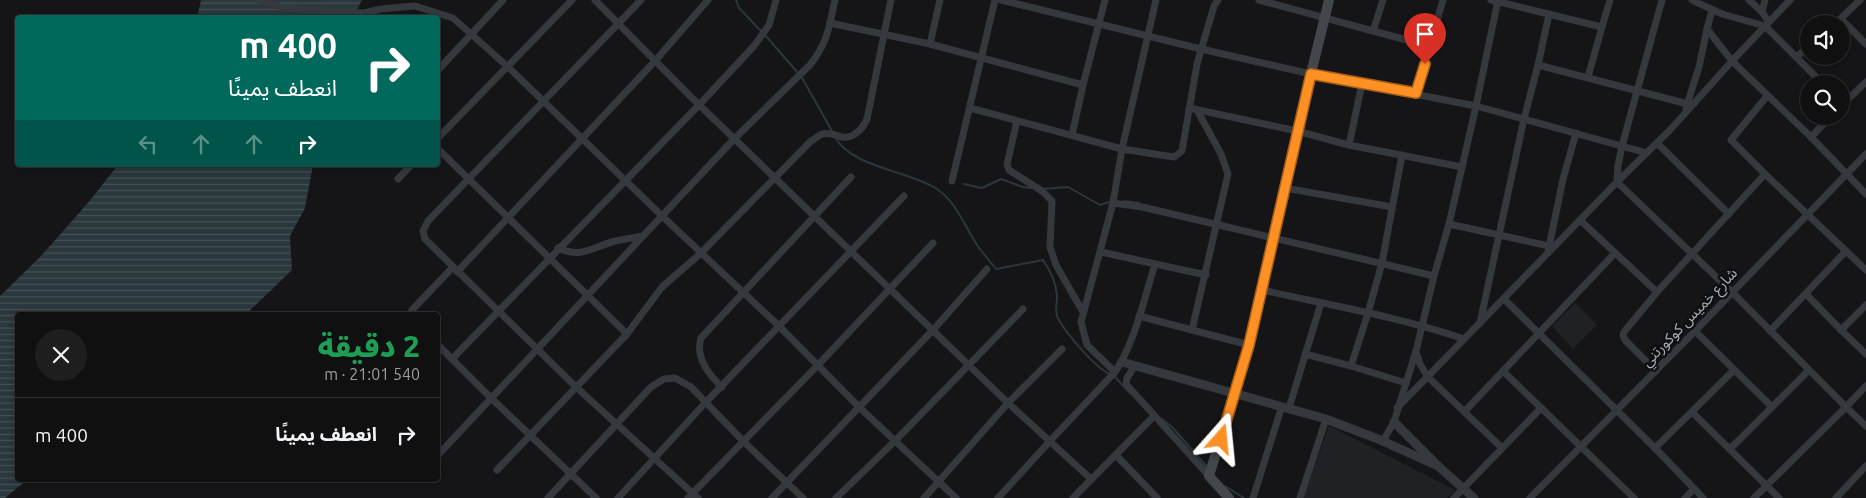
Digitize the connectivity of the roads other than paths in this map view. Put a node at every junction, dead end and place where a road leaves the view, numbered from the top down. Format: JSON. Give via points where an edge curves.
{"nodes":[{"id":1,"x":259,"y":0,"type":"edge"},
{"id":2,"x":502,"y":0,"type":"edge"},
{"id":3,"x":572,"y":0,"type":"edge"},
{"id":4,"x":595,"y":0,"type":"edge"},
{"id":5,"x":641,"y":0,"type":"edge"},
{"id":6,"x":708,"y":0,"type":"edge"},
{"id":7,"x":776,"y":0,"type":"edge"},
{"id":8,"x":835,"y":0,"type":"edge"},
{"id":9,"x":891,"y":0,"type":"edge"},
{"id":10,"x":940,"y":0,"type":"edge"},
{"id":11,"x":995,"y":0,"type":"edge"},
{"id":12,"x":1001,"y":0,"type":"edge"},
{"id":13,"x":1105,"y":0,"type":"edge"},
{"id":14,"x":1156,"y":0,"type":"edge"},
{"id":15,"x":1218,"y":0,"type":"edge"},
{"id":16,"x":1259,"y":0,"type":"edge"},
{"id":17,"x":1330,"y":0,"type":"edge"},
{"id":18,"x":1383,"y":0,"type":"edge"},
{"id":19,"x":1443,"y":0,"type":"edge"},
{"id":20,"x":1496,"y":0,"type":"edge"},
{"id":21,"x":1610,"y":0,"type":"edge"},
{"id":22,"x":1662,"y":0,"type":"edge"},
{"id":23,"x":1692,"y":0,"type":"edge"},
{"id":24,"x":1749,"y":0,"type":"edge"},
{"id":25,"x":1765,"y":0,"type":"edge"},
{"id":26,"x":1790,"y":0,"type":"edge"},
{"id":27,"x":1860,"y":0,"type":"edge"},
{"id":28,"x":1712,"y":10,"type":"junction"},
{"id":29,"x":1762,"y":12,"type":"junction"},
{"id":30,"x":1549,"y":14,"type":"junction"},
{"id":31,"x":1844,"y":15,"type":"edge"},
{"id":32,"x":1325,"y":18,"type":"junction"},
{"id":33,"x":619,"y":23,"type":"junction"},
{"id":34,"x":830,"y":23,"type":"junction"},
{"id":35,"x":1100,"y":24,"type":"junction"},
{"id":36,"x":1767,"y":24,"type":"junction"},
{"id":37,"x":1602,"y":26,"type":"junction"},
{"id":38,"x":1707,"y":29,"type":"junction"},
{"id":39,"x":1374,"y":31,"type":"junction"},
{"id":40,"x":1850,"y":31,"type":"edge"},
{"id":41,"x":472,"y":32,"type":"junction"},
{"id":42,"x":884,"y":34,"type":"junction"},
{"id":43,"x":1148,"y":35,"type":"junction"},
{"id":44,"x":930,"y":44,"type":"junction"},
{"id":45,"x":1866,"y":44,"type":"edge"},
{"id":46,"x":1201,"y":49,"type":"junction"},
{"id":47,"x":1429,"y":49,"type":"junction"},
{"id":48,"x":1800,"y":54,"type":"edge"},
{"id":49,"x":982,"y":57,"type":"junction"},
{"id":50,"x":1796,"y":57,"type":"junction"},
{"id":51,"x":655,"y":61,"type":"junction"},
{"id":52,"x":1732,"y":61,"type":"junction"},
{"id":53,"x":1538,"y":65,"type":"junction"},
{"id":54,"x":507,"y":66,"type":"junction"},
{"id":55,"x":440,"y":68,"type":"edge"},
{"id":56,"x":1311,"y":74,"type":"junction"},
{"id":57,"x":1814,"y":75,"type":"edge"},
{"id":58,"x":1588,"y":77,"type":"junction"},
{"id":59,"x":1866,"y":82,"type":"edge"},
{"id":60,"x":1362,"y":84,"type":"junction"},
{"id":61,"x":1083,"y":85,"type":"junction"},
{"id":62,"x":1637,"y":91,"type":"junction"},
{"id":63,"x":1416,"y":93,"type":"junction"},
{"id":64,"x":1767,"y":96,"type":"junction"},
{"id":65,"x":1850,"y":97,"type":"edge"},
{"id":66,"x":544,"y":101,"type":"junction"},
{"id":67,"x":699,"y":104,"type":"junction"},
{"id":68,"x":1688,"y":104,"type":"junction"},
{"id":69,"x":1476,"y":106,"type":"junction"},
{"id":70,"x":970,"y":108,"type":"junction"},
{"id":71,"x":1193,"y":109,"type":"junction"},
{"id":72,"x":1681,"y":118,"type":"junction"},
{"id":73,"x":1524,"y":119,"type":"junction"},
{"id":74,"x":1017,"y":121,"type":"junction"},
{"id":75,"x":1822,"y":125,"type":"edge"},
{"id":76,"x":1298,"y":131,"type":"junction"},
{"id":77,"x":1576,"y":133,"type":"junction"},
{"id":78,"x":440,"y":136,"type":"edge"},
{"id":79,"x":1072,"y":136,"type":"junction"},
{"id":80,"x":1810,"y":137,"type":"junction"},
{"id":81,"x":582,"y":139,"type":"junction"},
{"id":82,"x":734,"y":139,"type":"junction"},
{"id":83,"x":1657,"y":143,"type":"junction"},
{"id":84,"x":1349,"y":145,"type":"junction"},
{"id":85,"x":1622,"y":146,"type":"junction"},
{"id":86,"x":1122,"y":149,"type":"junction"},
{"id":87,"x":440,"y":151,"type":"edge"},
{"id":88,"x":1647,"y":153,"type":"junction"},
{"id":89,"x":1866,"y":154,"type":"edge"},
{"id":90,"x":1402,"y":155,"type":"junction"},
{"id":91,"x":409,"y":167,"type":"edge"},
{"id":92,"x":1462,"y":168,"type":"junction"},
{"id":93,"x":1765,"y":174,"type":"junction"},
{"id":94,"x":1846,"y":174,"type":"junction"},
{"id":95,"x":775,"y":177,"type":"junction"},
{"id":96,"x":851,"y":178,"type":"dead end"},
{"id":97,"x":398,"y":179,"type":"dead end"},
{"id":98,"x":469,"y":180,"type":"junction"},
{"id":99,"x":625,"y":180,"type":"junction"},
{"id":100,"x":952,"y":181,"type":"dead end"},
{"id":101,"x":1617,"y":182,"type":"junction"},
{"id":102,"x":1286,"y":188,"type":"junction"},
{"id":103,"x":1866,"y":194,"type":"edge"},
{"id":104,"x":904,"y":196,"type":"dead end"},
{"id":105,"x":1113,"y":203,"type":"junction"},
{"id":106,"x":1392,"y":207,"type":"junction"},
{"id":107,"x":1729,"y":214,"type":"junction"},
{"id":108,"x":1807,"y":214,"type":"junction"},
{"id":109,"x":662,"y":216,"type":"junction"},
{"id":110,"x":816,"y":216,"type":"junction"},
{"id":111,"x":507,"y":218,"type":"junction"},
{"id":112,"x":1580,"y":220,"type":"junction"},
{"id":113,"x":1216,"y":224,"type":"junction"},
{"id":114,"x":1449,"y":224,"type":"junction"},
{"id":115,"x":1499,"y":235,"type":"junction"},
{"id":116,"x":643,"y":236,"type":"junction"},
{"id":117,"x":1274,"y":238,"type":"junction"},
{"id":118,"x":933,"y":243,"type":"dead end"},
{"id":119,"x":558,"y":248,"type":"junction"},
{"id":120,"x":1548,"y":250,"type":"junction"},
{"id":121,"x":852,"y":251,"type":"junction"},
{"id":122,"x":1846,"y":251,"type":"junction"},
{"id":123,"x":1101,"y":252,"type":"junction"},
{"id":124,"x":701,"y":253,"type":"junction"},
{"id":125,"x":1615,"y":253,"type":"junction"},
{"id":126,"x":1692,"y":255,"type":"junction"},
{"id":127,"x":548,"y":258,"type":"junction"},
{"id":128,"x":1382,"y":263,"type":"junction"},
{"id":129,"x":1155,"y":264,"type":"junction"},
{"id":130,"x":455,"y":269,"type":"junction"},
{"id":131,"x":988,"y":269,"type":"dead end"},
{"id":132,"x":1866,"y":270,"type":"edge"},
{"id":133,"x":1206,"y":275,"type":"junction"},
{"id":134,"x":1434,"y":276,"type":"junction"},
{"id":135,"x":890,"y":288,"type":"junction"},
{"id":136,"x":1262,"y":290,"type":"junction"},
{"id":137,"x":1657,"y":292,"type":"junction"},
{"id":138,"x":1732,"y":292,"type":"junction"},
{"id":139,"x":743,"y":293,"type":"junction"},
{"id":140,"x":1806,"y":294,"type":"junction"},
{"id":141,"x":588,"y":296,"type":"junction"},
{"id":142,"x":1504,"y":298,"type":"junction"},
{"id":143,"x":1321,"y":303,"type":"junction"},
{"id":144,"x":1866,"y":305,"type":"edge"},
{"id":145,"x":1023,"y":309,"type":"dead end"},
{"id":146,"x":498,"y":311,"type":"junction"},
{"id":147,"x":411,"y":312,"type":"edge"},
{"id":148,"x":1083,"y":312,"type":"junction"},
{"id":149,"x":1368,"y":313,"type":"junction"},
{"id":150,"x":1139,"y":316,"type":"junction"},
{"id":151,"x":1480,"y":323,"type":"junction"},
{"id":152,"x":1421,"y":326,"type":"junction"},
{"id":153,"x":780,"y":327,"type":"junction"},
{"id":154,"x":933,"y":330,"type":"junction"},
{"id":155,"x":1192,"y":330,"type":"junction"},
{"id":156,"x":1841,"y":330,"type":"junction"},
{"id":157,"x":1695,"y":331,"type":"junction"},
{"id":158,"x":1770,"y":331,"type":"junction"},
{"id":159,"x":1539,"y":333,"type":"junction"},
{"id":160,"x":627,"y":334,"type":"junction"},
{"id":161,"x":1464,"y":339,"type":"junction"},
{"id":162,"x":1249,"y":345,"type":"junction"},
{"id":163,"x":440,"y":347,"type":"edge"},
{"id":164,"x":1062,"y":349,"type":"dead end"},
{"id":165,"x":538,"y":350,"type":"junction"},
{"id":166,"x":1416,"y":351,"type":"junction"},
{"id":167,"x":1305,"y":354,"type":"junction"},
{"id":168,"x":1866,"y":354,"type":"edge"},
{"id":169,"x":452,"y":359,"type":"junction"},
{"id":170,"x":1122,"y":362,"type":"junction"},
{"id":171,"x":818,"y":365,"type":"junction"},
{"id":172,"x":970,"y":365,"type":"junction"},
{"id":173,"x":1351,"y":366,"type":"junction"},
{"id":174,"x":1134,"y":367,"type":"junction"},
{"id":175,"x":1734,"y":370,"type":"junction"},
{"id":176,"x":1809,"y":370,"type":"junction"},
{"id":177,"x":1503,"y":371,"type":"junction"},
{"id":178,"x":1656,"y":371,"type":"junction"},
{"id":179,"x":1115,"y":372,"type":"junction"},
{"id":180,"x":1428,"y":377,"type":"junction"},
{"id":181,"x":1406,"y":383,"type":"junction"},
{"id":182,"x":576,"y":386,"type":"junction"},
{"id":183,"x":1866,"y":386,"type":"edge"},
{"id":184,"x":722,"y":387,"type":"junction"},
{"id":185,"x":1236,"y":393,"type":"junction"},
{"id":186,"x":491,"y":398,"type":"junction"},
{"id":187,"x":706,"y":402,"type":"junction"},
{"id":188,"x":1008,"y":403,"type":"junction"},
{"id":189,"x":1286,"y":407,"type":"junction"},
{"id":190,"x":1772,"y":407,"type":"junction"},
{"id":191,"x":1846,"y":407,"type":"junction"},
{"id":192,"x":859,"y":408,"type":"junction"},
{"id":193,"x":1397,"y":408,"type":"junction"},
{"id":194,"x":1541,"y":408,"type":"junction"},
{"id":195,"x":1617,"y":410,"type":"junction"},
{"id":196,"x":1464,"y":411,"type":"junction"},
{"id":197,"x":1692,"y":412,"type":"junction"},
{"id":198,"x":1154,"y":416,"type":"junction"},
{"id":199,"x":1326,"y":419,"type":"junction"},
{"id":200,"x":1394,"y":422,"type":"junction"},
{"id":201,"x":617,"y":424,"type":"junction"},
{"id":202,"x":1866,"y":426,"type":"edge"},
{"id":203,"x":529,"y":435,"type":"junction"},
{"id":204,"x":1050,"y":440,"type":"junction"},
{"id":205,"x":895,"y":441,"type":"junction"},
{"id":206,"x":1383,"y":441,"type":"junction"},
{"id":207,"x":744,"y":442,"type":"junction"},
{"id":208,"x":1580,"y":446,"type":"junction"},
{"id":209,"x":1502,"y":448,"type":"junction"},
{"id":210,"x":1655,"y":448,"type":"junction"},
{"id":211,"x":1730,"y":449,"type":"junction"},
{"id":212,"x":440,"y":452,"type":"edge"},
{"id":213,"x":1116,"y":455,"type":"junction"},
{"id":214,"x":655,"y":459,"type":"junction"},
{"id":215,"x":1438,"y":466,"type":"junction"},
{"id":216,"x":1866,"y":466,"type":"edge"},
{"id":217,"x":497,"y":470,"type":"dead end"},
{"id":218,"x":570,"y":474,"type":"junction"},
{"id":219,"x":1209,"y":476,"type":"junction"},
{"id":220,"x":1091,"y":479,"type":"junction"},
{"id":221,"x":787,"y":482,"type":"junction"},
{"id":222,"x":939,"y":482,"type":"junction"},
{"id":223,"x":1766,"y":486,"type":"junction"},
{"id":224,"x":1464,"y":488,"type":"junction"},
{"id":225,"x":1694,"y":489,"type":"junction"},
{"id":226,"x":693,"y":496,"type":"edge"},
{"id":227,"x":1154,"y":497,"type":"edge"},
{"id":228,"x":548,"y":498,"type":"edge"},
{"id":229,"x":596,"y":498,"type":"edge"},
{"id":230,"x":618,"y":498,"type":"edge"},
{"id":231,"x":772,"y":498,"type":"edge"},
{"id":232,"x":803,"y":498,"type":"edge"},
{"id":233,"x":836,"y":498,"type":"edge"},
{"id":234,"x":924,"y":498,"type":"edge"},
{"id":235,"x":956,"y":498,"type":"edge"},
{"id":236,"x":998,"y":498,"type":"edge"},
{"id":237,"x":1073,"y":498,"type":"edge"},
{"id":238,"x":1229,"y":498,"type":"edge"},
{"id":239,"x":1253,"y":498,"type":"edge"},
{"id":240,"x":1300,"y":498,"type":"edge"},
{"id":241,"x":1454,"y":498,"type":"edge"},
{"id":242,"x":1474,"y":498,"type":"edge"},
{"id":243,"x":1530,"y":498,"type":"edge"},
{"id":244,"x":1634,"y":498,"type":"edge"},
{"id":245,"x":1685,"y":498,"type":"edge"},
{"id":246,"x":1703,"y":498,"type":"edge"},
{"id":247,"x":1754,"y":498,"type":"edge"},
{"id":248,"x":1779,"y":498,"type":"edge"},
{"id":249,"x":1836,"y":498,"type":"edge"}],
"edges":[{"from":1,"to":41,"type":"street","via":[[284,8],[364,12],[415,6],[453,18]]},
{"from":2,"to":41,"type":"street"},
{"from":3,"to":54,"type":"street"},
{"from":4,"to":33,"type":"street"},
{"from":5,"to":33,"type":"street"},
{"from":6,"to":51,"type":"street"},
{"from":7,"to":67,"type":"street","via":[[769,25],[754,46]]},
{"from":8,"to":34,"type":"street"},
{"from":9,"to":42,"type":"street"},
{"from":10,"to":44,"type":"street"},
{"from":11,"to":49,"type":"street"},
{"from":12,"to":35,"type":"street"},
{"from":13,"to":35,"type":"street"},
{"from":14,"to":43,"type":"street"},
{"from":15,"to":46,"type":"street"},
{"from":16,"to":32,"type":"street"},
{"from":17,"to":32,"type":"main road"},
{"from":18,"to":39,"type":"street"},
{"from":19,"to":47,"type":"street"},
{"from":20,"to":30,"type":"street"},
{"from":20,"to":69,"type":"street"},
{"from":21,"to":37,"type":"street"},
{"from":22,"to":62,"type":"street"},
{"from":23,"to":28,"type":"street"},
{"from":24,"to":29,"type":"street"},
{"from":25,"to":29,"type":"street"},
{"from":26,"to":36,"type":"street"},
{"from":27,"to":31,"type":"street"},
{"from":28,"to":36,"type":"street","via":[[1748,22]]},
{"from":28,"to":38,"type":"street"},
{"from":29,"to":36,"type":"street"},
{"from":30,"to":37,"type":"street"},
{"from":30,"to":53,"type":"street"},
{"from":32,"to":39,"type":"street"},
{"from":32,"to":56,"type":"main road"},
{"from":33,"to":51,"type":"street"},
{"from":33,"to":66,"type":"street"},
{"from":34,"to":42,"type":"street"},
{"from":34,"to":82,"type":"street","via":[[824,46],[810,65]]},
{"from":35,"to":43,"type":"street"},
{"from":35,"to":61,"type":"street"},
{"from":36,"to":50,"type":"street"},
{"from":36,"to":52,"type":"street"},
{"from":37,"to":58,"type":"street"},
{"from":38,"to":52,"type":"street"},
{"from":38,"to":68,"type":"street"},
{"from":39,"to":47,"type":"street"},
{"from":40,"to":45,"type":"street"},
{"from":41,"to":54,"type":"street"},
{"from":41,"to":55,"type":"street"},
{"from":42,"to":44,"type":"street"},
{"from":42,"to":95,"type":"street","via":[[868,118],[862,128],[852,136],[822,134]]},
{"from":43,"to":46,"type":"street"},
{"from":43,"to":86,"type":"street"},
{"from":44,"to":49,"type":"street"},
{"from":46,"to":56,"type":"street"},
{"from":46,"to":71,"type":"street"},
{"from":47,"to":63,"type":"street"},
{"from":48,"to":50,"type":"street"},
{"from":49,"to":61,"type":"street"},
{"from":49,"to":70,"type":"street"},
{"from":50,"to":57,"type":"street"},
{"from":51,"to":67,"type":"street"},
{"from":51,"to":81,"type":"street"},
{"from":52,"to":64,"type":"street"},
{"from":52,"to":72,"type":"street"},
{"from":53,"to":58,"type":"street"},
{"from":53,"to":73,"type":"street"},
{"from":54,"to":66,"type":"street"},
{"from":54,"to":78,"type":"street"},
{"from":56,"to":60,"type":"street"},
{"from":56,"to":76,"type":"main road"},
{"from":58,"to":62,"type":"street"},
{"from":59,"to":65,"type":"street"},
{"from":60,"to":63,"type":"street"},
{"from":60,"to":84,"type":"street"},
{"from":61,"to":79,"type":"street"},
{"from":62,"to":68,"type":"street"},
{"from":62,"to":85,"type":"street"},
{"from":63,"to":69,"type":"street"},
{"from":64,"to":80,"type":"street"},
{"from":64,"to":93,"type":"street","via":[[1731,140]]},
{"from":66,"to":81,"type":"street"},
{"from":66,"to":98,"type":"street"},
{"from":67,"to":82,"type":"street"},
{"from":67,"to":99,"type":"street"},
{"from":68,"to":72,"type":"street"},
{"from":69,"to":73,"type":"street"},
{"from":69,"to":92,"type":"street"},
{"from":70,"to":74,"type":"street"},
{"from":70,"to":100,"type":"street"},
{"from":71,"to":76,"type":"street"},
{"from":71,"to":86,"type":"street","via":[[1179,155],[1174,157]]},
{"from":71,"to":113,"type":"street","via":[[1228,174]]},
{"from":72,"to":83,"type":"street"},
{"from":73,"to":77,"type":"street"},
{"from":73,"to":115,"type":"street"},
{"from":74,"to":79,"type":"street"},
{"from":74,"to":148,"type":"street","via":[[1007,164],[1009,170],[1052,201],[1050,247],[1056,266]]},
{"from":75,"to":80,"type":"street"},
{"from":76,"to":84,"type":"street"},
{"from":76,"to":102,"type":"main road"},
{"from":77,"to":85,"type":"street"},
{"from":77,"to":120,"type":"street"},
{"from":79,"to":86,"type":"street"},
{"from":80,"to":94,"type":"street"},
{"from":81,"to":99,"type":"street"},
{"from":81,"to":111,"type":"street"},
{"from":82,"to":95,"type":"street"},
{"from":82,"to":109,"type":"street"},
{"from":83,"to":88,"type":"street"},
{"from":83,"to":107,"type":"street"},
{"from":84,"to":90,"type":"street"},
{"from":85,"to":88,"type":"street"},
{"from":85,"to":101,"type":"street"},
{"from":86,"to":105,"type":"street"},
{"from":87,"to":98,"type":"street"},
{"from":88,"to":101,"type":"street"},
{"from":89,"to":94,"type":"street","name":"شارع خميس كوكورتني"},
{"from":90,"to":92,"type":"street"},
{"from":90,"to":106,"type":"street"},
{"from":91,"to":97,"type":"street"},
{"from":92,"to":114,"type":"street"},
{"from":93,"to":107,"type":"street"},
{"from":93,"to":108,"type":"street"},
{"from":94,"to":103,"type":"street"},
{"from":94,"to":108,"type":"street","name":"شارع خميس كوكورتني"},
{"from":95,"to":110,"type":"street"},
{"from":95,"to":124,"type":"street"},
{"from":96,"to":110,"type":"street"},
{"from":98,"to":111,"type":"street"},
{"from":98,"to":130,"type":"street","via":[[428,221],[423,231],[424,239]]},
{"from":99,"to":109,"type":"street"},
{"from":99,"to":119,"type":"street"},
{"from":101,"to":112,"type":"street"},
{"from":101,"to":126,"type":"street"},
{"from":102,"to":106,"type":"street"},
{"from":102,"to":117,"type":"main road"},
{"from":104,"to":121,"type":"street"},
{"from":105,"to":113,"type":"street"},
{"from":105,"to":123,"type":"street"},
{"from":106,"to":128,"type":"street"},
{"from":107,"to":126,"type":"street"},
{"from":108,"to":122,"type":"street"},
{"from":108,"to":138,"type":"street","name":"شارع خميس كوكورتني"},
{"from":109,"to":116,"type":"street"},
{"from":109,"to":124,"type":"street"},
{"from":110,"to":121,"type":"street"},
{"from":110,"to":139,"type":"street"},
{"from":111,"to":127,"type":"street"},
{"from":111,"to":130,"type":"street"},
{"from":112,"to":120,"type":"street"},
{"from":112,"to":125,"type":"street"},
{"from":113,"to":117,"type":"street"},
{"from":113,"to":133,"type":"street"},
{"from":114,"to":115,"type":"street"},
{"from":114,"to":134,"type":"street"},
{"from":115,"to":120,"type":"street"},
{"from":115,"to":151,"type":"street"},
{"from":116,"to":119,"type":"street","via":[[585,252]]},
{"from":116,"to":141,"type":"street"},
{"from":117,"to":128,"type":"street"},
{"from":117,"to":136,"type":"main road"},
{"from":118,"to":135,"type":"street"},
{"from":119,"to":127,"type":"street"},
{"from":120,"to":142,"type":"street"},
{"from":121,"to":135,"type":"street"},
{"from":121,"to":153,"type":"street"},
{"from":122,"to":132,"type":"street"},
{"from":122,"to":140,"type":"street"},
{"from":123,"to":129,"type":"street"},
{"from":123,"to":148,"type":"street"},
{"from":124,"to":139,"type":"street"},
{"from":124,"to":160,"type":"street","via":[[662,287]]},
{"from":125,"to":137,"type":"street"},
{"from":125,"to":159,"type":"street"},
{"from":126,"to":137,"type":"street"},
{"from":126,"to":138,"type":"street"},
{"from":127,"to":141,"type":"street"},
{"from":127,"to":146,"type":"street"},
{"from":128,"to":134,"type":"street"},
{"from":128,"to":149,"type":"street"},
{"from":129,"to":133,"type":"street"},
{"from":129,"to":150,"type":"street"},
{"from":130,"to":146,"type":"street"},
{"from":130,"to":147,"type":"street"},
{"from":131,"to":154,"type":"street"},
{"from":133,"to":155,"type":"street"},
{"from":134,"to":152,"type":"street"},
{"from":135,"to":154,"type":"street"},
{"from":135,"to":171,"type":"street"},
{"from":136,"to":143,"type":"street"},
{"from":136,"to":162,"type":"main road"},
{"from":137,"to":178,"type":"street","via":[[1623,335]]},
{"from":138,"to":157,"type":"street","name":"شارع خميس كوكورتني"},
{"from":138,"to":158,"type":"street"},
{"from":139,"to":153,"type":"street"},
{"from":139,"to":184,"type":"street","via":[[700,341],[701,358],[707,371]]},
{"from":140,"to":156,"type":"street"},
{"from":140,"to":158,"type":"street"},
{"from":141,"to":160,"type":"street"},
{"from":141,"to":165,"type":"street"},
{"from":142,"to":151,"type":"street"},
{"from":142,"to":159,"type":"street"},
{"from":143,"to":149,"type":"street"},
{"from":143,"to":167,"type":"street"},
{"from":144,"to":156,"type":"street"},
{"from":145,"to":172,"type":"street"},
{"from":146,"to":165,"type":"street"},
{"from":146,"to":169,"type":"street"},
{"from":148,"to":179,"type":"street","via":[[1081,322],[1087,345]]},
{"from":149,"to":152,"type":"street"},
{"from":149,"to":173,"type":"street"},
{"from":150,"to":155,"type":"street"},
{"from":150,"to":170,"type":"street"},
{"from":151,"to":161,"type":"street"},
{"from":152,"to":161,"type":"street"},
{"from":152,"to":166,"type":"street"},
{"from":153,"to":171,"type":"street"},
{"from":153,"to":184,"type":"street"},
{"from":154,"to":172,"type":"street"},
{"from":154,"to":192,"type":"street"},
{"from":155,"to":162,"type":"street"},
{"from":156,"to":168,"type":"street"},
{"from":157,"to":175,"type":"street"},
{"from":157,"to":178,"type":"street","name":"شارع خميس كوكورتني"},
{"from":158,"to":176,"type":"street"},
{"from":159,"to":177,"type":"street"},
{"from":159,"to":195,"type":"street"},
{"from":160,"to":182,"type":"street"},
{"from":161,"to":180,"type":"street"},
{"from":162,"to":185,"type":"main road"},
{"from":163,"to":169,"type":"street"},
{"from":164,"to":188,"type":"street"},
{"from":165,"to":182,"type":"street"},
{"from":165,"to":186,"type":"street"},
{"from":166,"to":180,"type":"street"},
{"from":166,"to":181,"type":"street"},
{"from":167,"to":173,"type":"street"},
{"from":167,"to":189,"type":"street"},
{"from":169,"to":186,"type":"street"},
{"from":170,"to":174,"type":"street"},
{"from":170,"to":179,"type":"street"},
{"from":171,"to":192,"type":"street"},
{"from":171,"to":207,"type":"street"},
{"from":172,"to":188,"type":"street"},
{"from":172,"to":205,"type":"street"},
{"from":173,"to":181,"type":"street"},
{"from":174,"to":185,"type":"street"},
{"from":174,"to":198,"type":"street","via":[[1126,378],[1126,384]]},
{"from":175,"to":190,"type":"street"},
{"from":175,"to":197,"type":"street"},
{"from":176,"to":190,"type":"street"},
{"from":176,"to":191,"type":"street"},
{"from":177,"to":194,"type":"street"},
{"from":177,"to":196,"type":"street"},
{"from":178,"to":195,"type":"street","name":"شارع خميس كوكورتني"},
{"from":179,"to":204,"type":"street"},
{"from":180,"to":193,"type":"street"},
{"from":180,"to":196,"type":"street"},
{"from":181,"to":193,"type":"street"},
{"from":182,"to":201,"type":"street"},
{"from":182,"to":203,"type":"street"},
{"from":183,"to":191,"type":"street"},
{"from":184,"to":187,"type":"street"},
{"from":185,"to":189,"type":"street"},
{"from":185,"to":219,"type":"main road"},
{"from":186,"to":203,"type":"street"},
{"from":186,"to":212,"type":"street"},
{"from":187,"to":201,"type":"street","via":[[684,382],[664,379],[650,387]]},
{"from":187,"to":207,"type":"street"},
{"from":187,"to":214,"type":"street"},
{"from":188,"to":204,"type":"street"},
{"from":188,"to":222,"type":"street"},
{"from":189,"to":199,"type":"street"},
{"from":189,"to":239,"type":"street"},
{"from":190,"to":211,"type":"street"},
{"from":191,"to":202,"type":"street"},
{"from":191,"to":223,"type":"street"},
{"from":192,"to":205,"type":"street"},
{"from":192,"to":221,"type":"street"},
{"from":193,"to":200,"type":"street"},
{"from":194,"to":208,"type":"street"},
{"from":194,"to":209,"type":"street"},
{"from":195,"to":208,"type":"street","name":"شارع خميس كوكورتني"},
{"from":195,"to":210,"type":"street"},
{"from":196,"to":209,"type":"street"},
{"from":197,"to":210,"type":"street"},
{"from":197,"to":211,"type":"street"},
{"from":198,"to":213,"type":"street"},
{"from":198,"to":219,"type":"street"},
{"from":199,"to":206,"type":"street"},
{"from":199,"to":240,"type":"street"},
{"from":200,"to":206,"type":"street"},
{"from":200,"to":215,"type":"street"},
{"from":201,"to":214,"type":"street"},
{"from":201,"to":218,"type":"street"},
{"from":203,"to":217,"type":"street"},
{"from":203,"to":218,"type":"street"},
{"from":204,"to":220,"type":"street"},
{"from":204,"to":236,"type":"street"},
{"from":205,"to":222,"type":"street"},
{"from":205,"to":233,"type":"street"},
{"from":206,"to":215,"type":"street"},
{"from":207,"to":221,"type":"street"},
{"from":207,"to":226,"type":"street"},
{"from":208,"to":243,"type":"street","name":"شارع خميس كوكورتني"},
{"from":208,"to":244,"type":"street"},
{"from":209,"to":224,"type":"street"},
{"from":210,"to":225,"type":"street"},
{"from":211,"to":223,"type":"street"},
{"from":213,"to":220,"type":"street"},
{"from":213,"to":227,"type":"street"},
{"from":214,"to":226,"type":"street"},
{"from":214,"to":230,"type":"street"},
{"from":215,"to":224,"type":"street"},
{"from":216,"to":249,"type":"street"},
{"from":218,"to":228,"type":"street"},
{"from":218,"to":229,"type":"street"},
{"from":219,"to":238,"type":"main road"},
{"from":220,"to":237,"type":"street"},
{"from":221,"to":231,"type":"street"},
{"from":221,"to":232,"type":"street"},
{"from":222,"to":234,"type":"street"},
{"from":222,"to":235,"type":"street"},
{"from":223,"to":247,"type":"street"},
{"from":223,"to":248,"type":"street"},
{"from":224,"to":241,"type":"street"},
{"from":224,"to":242,"type":"street"},
{"from":225,"to":245,"type":"street"},
{"from":225,"to":246,"type":"street"}]}
